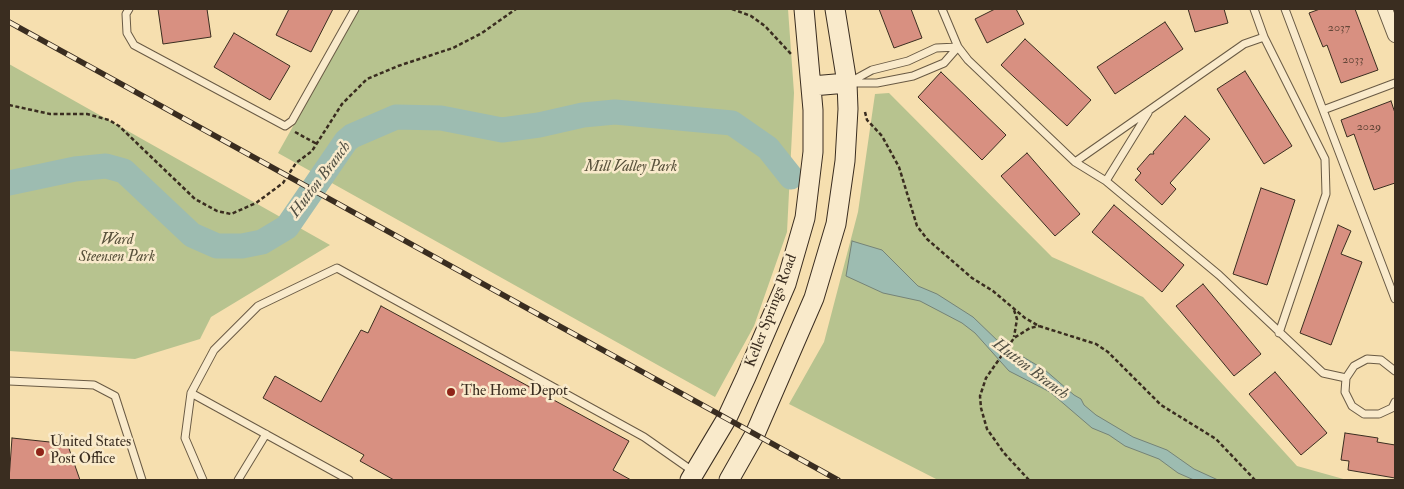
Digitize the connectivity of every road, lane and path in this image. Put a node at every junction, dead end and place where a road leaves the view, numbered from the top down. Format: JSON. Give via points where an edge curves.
{"nodes":[{"id":1,"x":129,"y":9,"type":"edge"},
{"id":2,"x":355,"y":9,"type":"edge"},
{"id":3,"x":732,"y":9,"type":"edge"},
{"id":4,"x":804,"y":9,"type":"edge"},
{"id":5,"x":835,"y":9,"type":"edge"},
{"id":6,"x":942,"y":9,"type":"edge"},
{"id":7,"x":1254,"y":9,"type":"edge"},
{"id":8,"x":1285,"y":9,"type":"edge"},
{"id":9,"x":1385,"y":9,"type":"edge"},
{"id":10,"x":1395,"y":35,"type":"edge"},
{"id":11,"x":1264,"y":37,"type":"junction"},
{"id":12,"x":958,"y":47,"type":"junction"},
{"id":13,"x":792,"y":56,"type":"dead end"},
{"id":14,"x":1395,"y":83,"type":"edge"},
{"id":15,"x":847,"y":84,"type":"junction"},
{"id":16,"x":812,"y":86,"type":"junction"},
{"id":17,"x":864,"y":108,"type":"dead end"},
{"id":18,"x":1150,"y":110,"type":"junction"},
{"id":19,"x":1323,"y":110,"type":"junction"},
{"id":20,"x":285,"y":126,"type":"junction"},
{"id":21,"x":317,"y":144,"type":"dead end"},
{"id":22,"x":1075,"y":162,"type":"junction"},
{"id":23,"x":1106,"y":181,"type":"junction"},
{"id":24,"x":1395,"y":299,"type":"edge"},
{"id":25,"x":1013,"y":309,"type":"junction"},
{"id":26,"x":1038,"y":326,"type":"junction"},
{"id":27,"x":1279,"y":333,"type":"junction"},
{"id":28,"x":1014,"y":338,"type":"junction"},
{"id":29,"x":1395,"y":371,"type":"edge"},
{"id":30,"x":1346,"y":378,"type":"junction"},
{"id":31,"x":9,"y":381,"type":"edge"},
{"id":32,"x":191,"y":394,"type":"junction"},
{"id":33,"x":1395,"y":402,"type":"edge"},
{"id":34,"x":266,"y":434,"type":"junction"},
{"id":35,"x":694,"y":478,"type":"edge"},
{"id":36,"x":142,"y":480,"type":"edge"},
{"id":37,"x":203,"y":480,"type":"edge"},
{"id":38,"x":238,"y":480,"type":"edge"},
{"id":39,"x":349,"y":480,"type":"edge"},
{"id":40,"x":729,"y":480,"type":"edge"},
{"id":41,"x":1029,"y":480,"type":"edge"},
{"id":42,"x":1256,"y":480,"type":"edge"}],
"edges":[{"from":1,"to":20,"type":"lane","via":[[126,14],[127,33],[134,46]]},
{"from":2,"to":20,"type":"lane","via":[[292,120]]},
{"from":3,"to":13,"type":"path","via":[[765,26]]},
{"from":4,"to":16,"type":"main road","name":"Keller Springs Road"},
{"from":5,"to":15,"type":"main road","name":"Keller Springs Road"},
{"from":6,"to":12,"type":"lane"},
{"from":7,"to":11,"type":"lane"},
{"from":8,"to":19,"type":"lane"},
{"from":9,"to":10,"type":"street"},
{"from":11,"to":18,"type":"lane","via":[[1244,44]]},
{"from":11,"to":27,"type":"lane","via":[[1325,159],[1326,194]]},
{"from":12,"to":15,"type":"lane","via":[[936,48],[908,61],[872,70]]},
{"from":12,"to":15,"type":"lane","via":[[944,63],[913,76]]},
{"from":12,"to":22,"type":"lane"},
{"from":14,"to":19,"type":"lane"},
{"from":15,"to":16,"type":"main road"},
{"from":15,"to":40,"type":"main road","name":"Keller Springs Road","via":[[848,131],[836,224],[814,298],[755,434]]},
{"from":16,"to":35,"type":"main road","name":"Keller Springs Road","via":[[812,152],[805,218],[789,274],[727,418]]},
{"from":17,"to":25,"type":"path","via":[[868,120],[882,136],[899,167],[920,232]]},
{"from":18,"to":22,"type":"lane"},
{"from":18,"to":23,"type":"lane"},
{"from":19,"to":24,"type":"lane"},
{"from":20,"to":21,"type":"path"},
{"from":22,"to":23,"type":"lane"},
{"from":23,"to":27,"type":"lane","via":[[1219,275]]},
{"from":25,"to":26,"type":"path"},
{"from":25,"to":28,"type":"path","via":[[1016,319]]},
{"from":26,"to":28,"type":"path"},
{"from":26,"to":42,"type":"path","via":[[1072,335],[1108,352],[1161,405],[1216,439]]},
{"from":27,"to":30,"type":"lane","via":[[1322,373]]},
{"from":28,"to":41,"type":"path","via":[[999,358],[980,396],[983,419],[994,440]]},
{"from":29,"to":30,"type":"lane","via":[[1381,360],[1367,359],[1354,366]]},
{"from":30,"to":33,"type":"lane","via":[[1345,392],[1352,406],[1364,414],[1379,414],[1392,408]]},
{"from":31,"to":36,"type":"lane","via":[[94,385],[115,396]]},
{"from":32,"to":34,"type":"lane"},
{"from":32,"to":35,"type":"lane","via":[[214,350],[258,306],[337,268],[644,437]]},
{"from":32,"to":37,"type":"lane","via":[[185,438]]},
{"from":34,"to":38,"type":"lane"},
{"from":34,"to":39,"type":"lane"}]}
